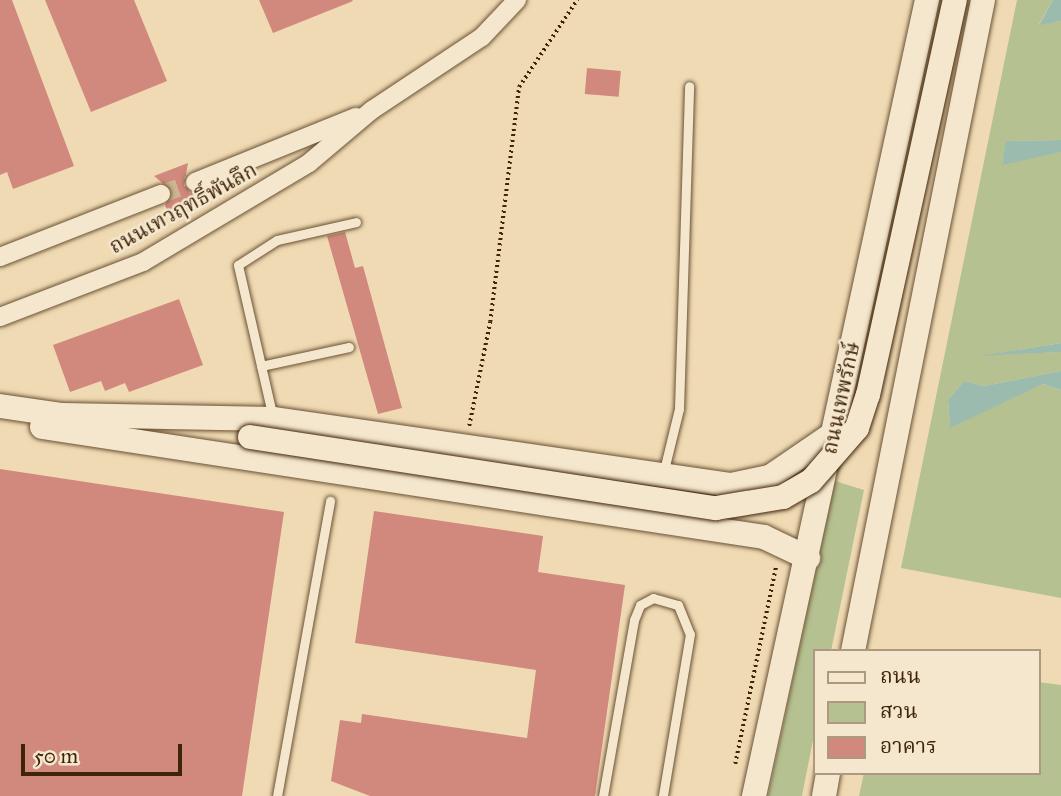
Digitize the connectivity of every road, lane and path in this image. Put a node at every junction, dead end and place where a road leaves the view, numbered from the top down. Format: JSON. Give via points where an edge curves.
{"nodes":[{"id":1,"x":517,"y":0,"type":"edge"},
{"id":2,"x":577,"y":0,"type":"edge"},
{"id":3,"x":927,"y":0,"type":"edge"},
{"id":4,"x":955,"y":0,"type":"edge"},
{"id":5,"x":983,"y":0,"type":"edge"},
{"id":6,"x":689,"y":86,"type":"dead end"},
{"id":7,"x":372,"y":110,"type":"junction"},
{"id":8,"x":195,"y":182,"type":"tunnel mouth"},
{"id":9,"x":161,"y":194,"type":"tunnel mouth"},
{"id":10,"x":356,"y":222,"type":"dead end"},
{"id":11,"x":0,"y":257,"type":"edge"},
{"id":12,"x":0,"y":317,"type":"edge"},
{"id":13,"x":349,"y":347,"type":"dead end"},
{"id":14,"x":261,"y":366,"type":"junction"},
{"id":15,"x":0,"y":406,"type":"edge"},
{"id":16,"x":0,"y":418,"type":"edge"},
{"id":17,"x":273,"y":419,"type":"junction"},
{"id":18,"x":60,"y":430,"type":"junction"},
{"id":19,"x":834,"y":433,"type":"junction"},
{"id":20,"x":464,"y":449,"type":"junction"},
{"id":21,"x":662,"y":479,"type":"junction"},
{"id":22,"x":731,"y":485,"type":"junction"},
{"id":23,"x":330,"y":501,"type":"dead end"},
{"id":24,"x":734,"y":534,"type":"junction"},
{"id":25,"x":808,"y":558,"type":"junction"},
{"id":26,"x":777,"y":563,"type":"dead end"},
{"id":27,"x":853,"y":649,"type":"edge"},
{"id":28,"x":734,"y":770,"type":"dead end"},
{"id":29,"x":828,"y":775,"type":"edge"},
{"id":30,"x":277,"y":796,"type":"edge"},
{"id":31,"x":603,"y":796,"type":"edge"},
{"id":32,"x":663,"y":796,"type":"edge"},
{"id":33,"x":754,"y":796,"type":"edge"},
{"id":34,"x":824,"y":796,"type":"edge"}],
"edges":[{"from":1,"to":7,"type":"street","name":"ถนนเทวฤทธิ์พันลึก","via":[[482,37]]},
{"from":2,"to":20,"type":"path","via":[[519,86],[490,323]]},
{"from":3,"to":19,"type":"main road","name":"ถนนเทพรักษ์"},
{"from":4,"to":18,"type":"main road","bridge":true,"via":[[868,395],[851,438],[811,481],[783,497],[716,508],[250,437]]},
{"from":5,"to":27,"type":"main road"},
{"from":6,"to":21,"type":"lane","via":[[679,409]]},
{"from":7,"to":8,"type":"street","name":"ถนนเทวฤทธิ์พันลึก"},
{"from":7,"to":12,"type":"street","name":"ถนนเทวฤทธิ์พันลึก","via":[[309,163],[143,262]]},
{"from":9,"to":11,"type":"street","name":"ถนนเทวฤทธิ์พันลึก"},
{"from":10,"to":14,"type":"lane","via":[[277,240],[238,265]]},
{"from":13,"to":14,"type":"lane"},
{"from":14,"to":17,"type":"lane"},
{"from":15,"to":17,"type":"main road","via":[[62,415]]},
{"from":16,"to":18,"type":"main road"},
{"from":17,"to":20,"type":"main road"},
{"from":18,"to":24,"type":"main road"},
{"from":19,"to":22,"type":"main road","via":[[770,477]]},
{"from":19,"to":25,"type":"main road","name":"ถนนเทพรักษ์"},
{"from":20,"to":21,"type":"main road"},
{"from":21,"to":22,"type":"main road"},
{"from":22,"to":24,"type":"main road","via":[[754,511],[753,520]]},
{"from":23,"to":30,"type":"lane"},
{"from":24,"to":25,"type":"main road","via":[[782,542]]},
{"from":25,"to":33,"type":"main road","name":"ถนนเทพรักษ์"},
{"from":26,"to":28,"type":"path"},
{"from":29,"to":34,"type":"main road"},
{"from":31,"to":32,"type":"lane","via":[[634,620],[639,605],[653,598],[678,605],[690,634]]}]}
